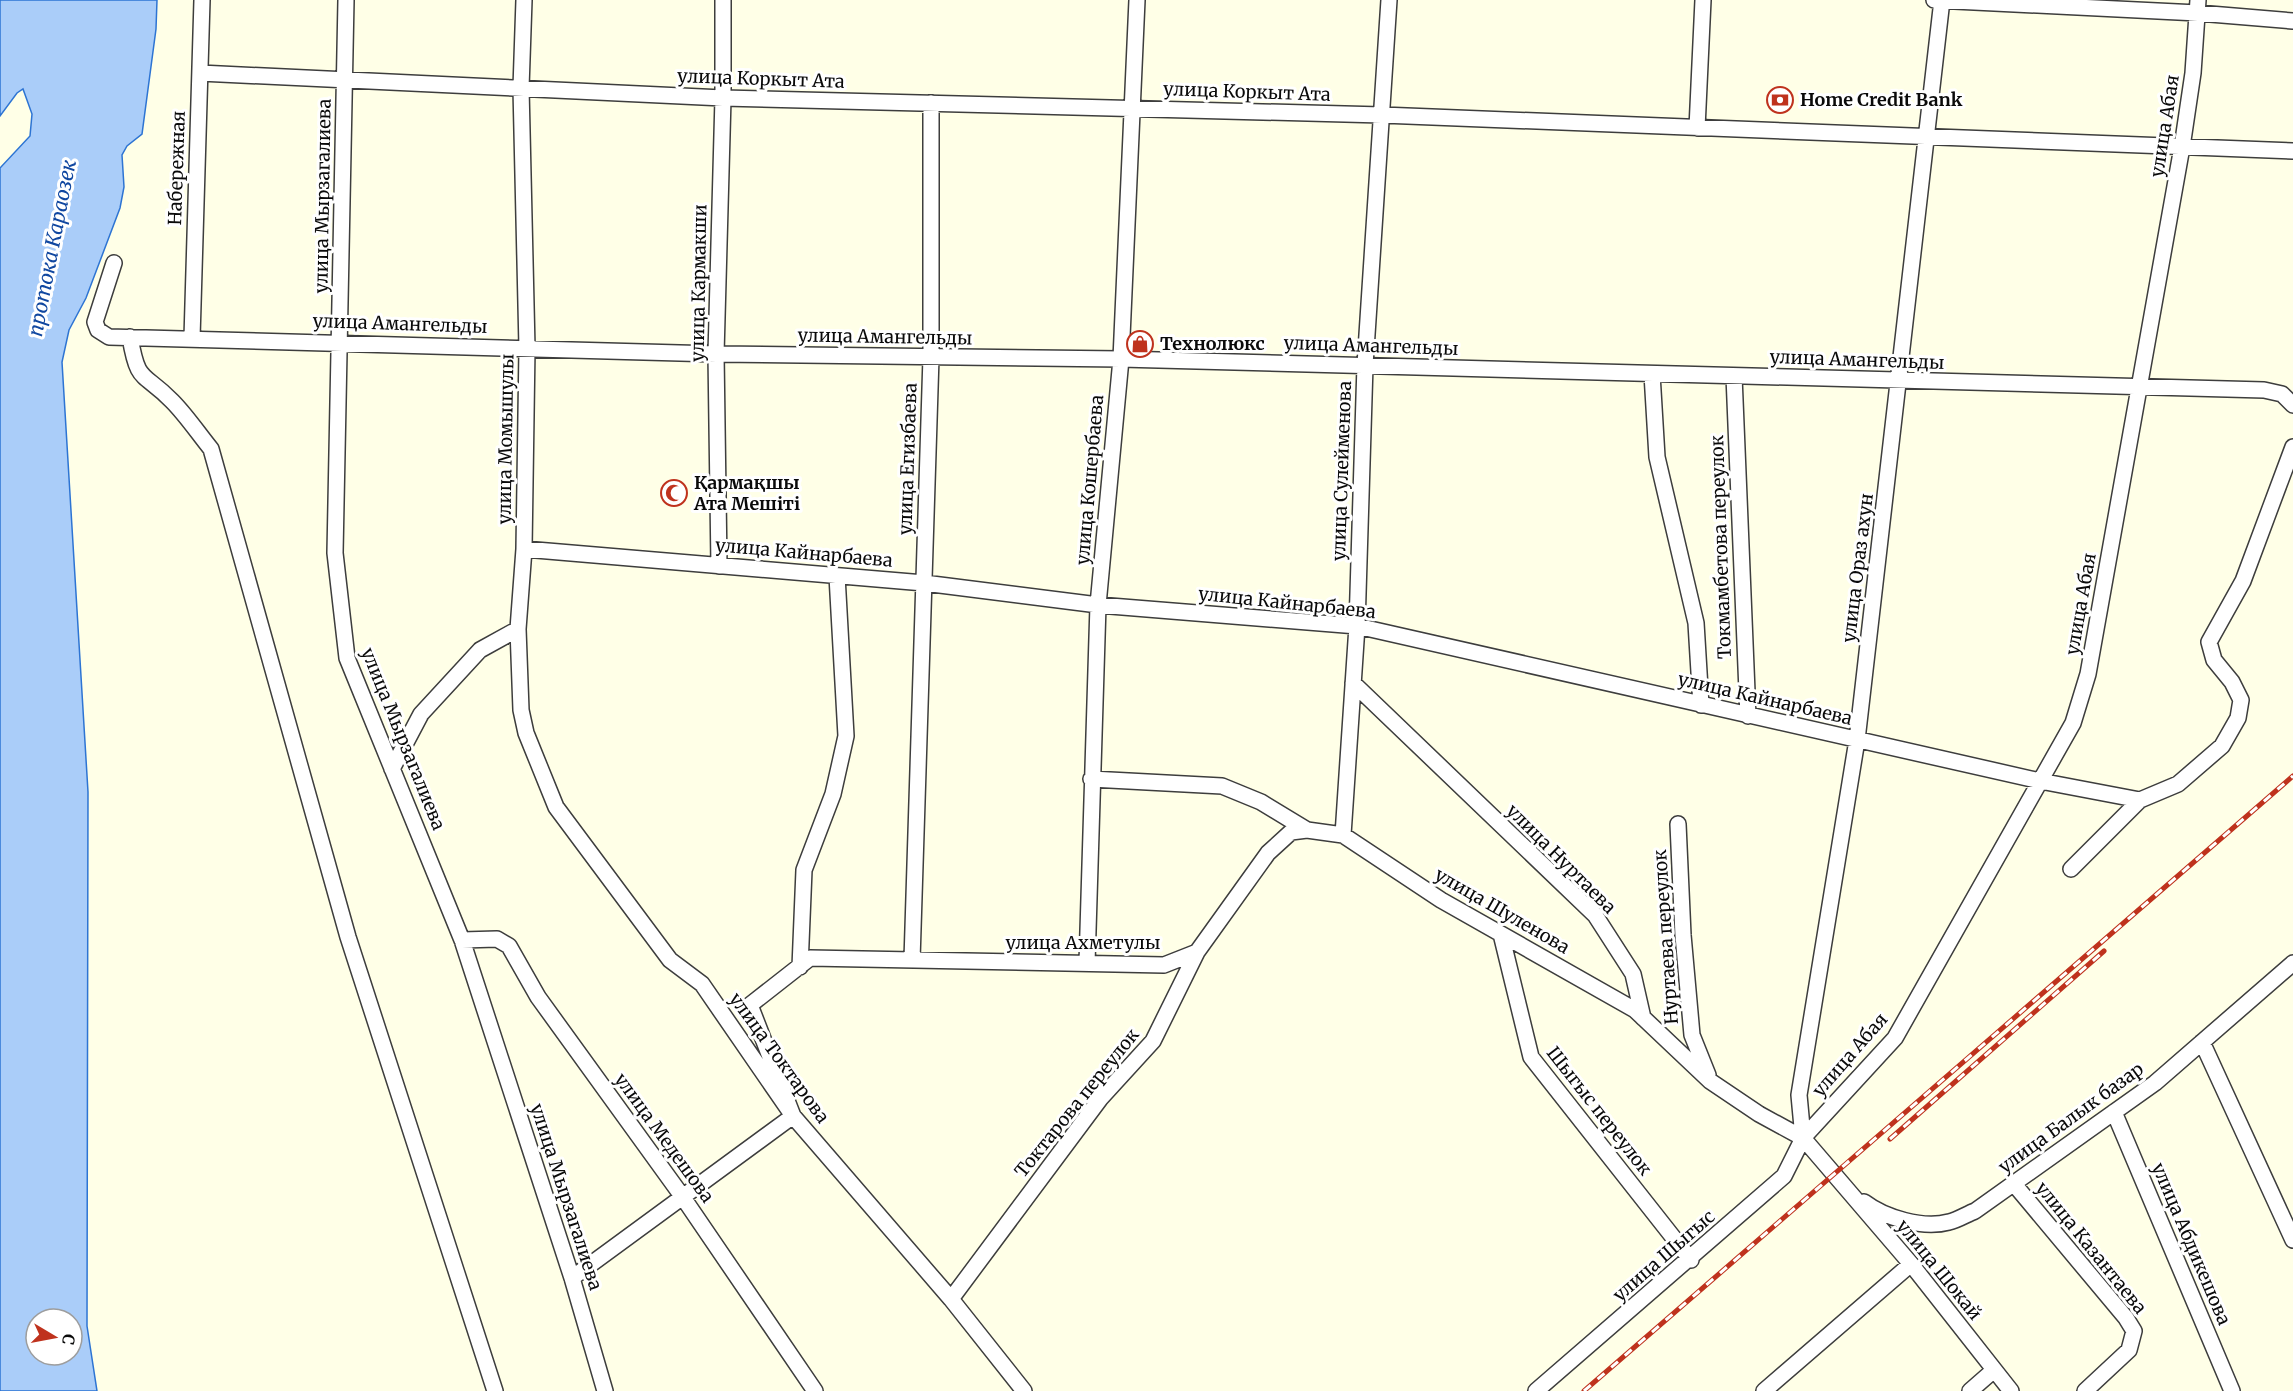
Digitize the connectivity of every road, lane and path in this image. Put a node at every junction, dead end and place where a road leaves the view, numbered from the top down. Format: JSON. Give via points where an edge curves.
{"nodes":[{"id":1,"x":202,"y":0,"type":"edge"},
{"id":2,"x":346,"y":0,"type":"edge"},
{"id":3,"x":524,"y":0,"type":"edge"},
{"id":4,"x":723,"y":0,"type":"edge"},
{"id":5,"x":1137,"y":0,"type":"edge"},
{"id":6,"x":1389,"y":0,"type":"edge"},
{"id":7,"x":1703,"y":0,"type":"edge"},
{"id":8,"x":1934,"y":0,"type":"edge"},
{"id":9,"x":1942,"y":0,"type":"edge"},
{"id":10,"x":2198,"y":7,"type":"edge"},
{"id":11,"x":2293,"y":21,"type":"edge"},
{"id":12,"x":200,"y":73,"type":"junction"},
{"id":13,"x":344,"y":80,"type":"junction"},
{"id":14,"x":521,"y":88,"type":"junction"},
{"id":15,"x":723,"y":98,"type":"junction"},
{"id":16,"x":931,"y":103,"type":"junction"},
{"id":17,"x":1132,"y":108,"type":"junction"},
{"id":18,"x":1382,"y":115,"type":"junction"},
{"id":19,"x":1697,"y":128,"type":"junction"},
{"id":20,"x":1927,"y":137,"type":"junction"},
{"id":21,"x":2182,"y":147,"type":"junction"},
{"id":22,"x":2293,"y":151,"type":"edge"},
{"id":23,"x":114,"y":263,"type":"dead end"},
{"id":24,"x":130,"y":337,"type":"junction"},
{"id":25,"x":192,"y":338,"type":"junction"},
{"id":26,"x":341,"y":342,"type":"junction"},
{"id":27,"x":527,"y":348,"type":"junction"},
{"id":28,"x":716,"y":354,"type":"junction"},
{"id":29,"x":931,"y":357,"type":"junction"},
{"id":30,"x":1121,"y":358,"type":"junction"},
{"id":31,"x":1365,"y":365,"type":"junction"},
{"id":32,"x":1652,"y":374,"type":"junction"},
{"id":33,"x":1734,"y":376,"type":"junction"},
{"id":34,"x":1900,"y":381,"type":"junction"},
{"id":35,"x":2140,"y":388,"type":"junction"},
{"id":36,"x":2293,"y":405,"type":"edge"},
{"id":37,"x":2293,"y":447,"type":"edge"},
{"id":38,"x":524,"y":549,"type":"junction"},
{"id":39,"x":719,"y":566,"type":"junction"},
{"id":40,"x":837,"y":576,"type":"junction"},
{"id":41,"x":924,"y":582,"type":"junction"},
{"id":42,"x":1098,"y":604,"type":"junction"},
{"id":43,"x":1357,"y":627,"type":"junction"},
{"id":44,"x":518,"y":629,"type":"junction"},
{"id":45,"x":1353,"y":683,"type":"junction"},
{"id":46,"x":1701,"y":705,"type":"junction"},
{"id":47,"x":1748,"y":716,"type":"junction"},
{"id":48,"x":526,"y":733,"type":"joint"},
{"id":49,"x":1857,"y":740,"type":"junction"},
{"id":50,"x":392,"y":769,"type":"junction"},
{"id":51,"x":1091,"y":779,"type":"junction"},
{"id":52,"x":2040,"y":781,"type":"junction"},
{"id":53,"x":2140,"y":800,"type":"junction"},
{"id":54,"x":1678,"y":824,"type":"dead end"},
{"id":55,"x":1307,"y":830,"type":"junction"},
{"id":56,"x":1343,"y":834,"type":"junction"},
{"id":57,"x":2071,"y":869,"type":"dead end"},
{"id":58,"x":1501,"y":934,"type":"junction"},
{"id":59,"x":462,"y":940,"type":"junction"},
{"id":60,"x":1197,"y":952,"type":"junction"},
{"id":61,"x":912,"y":960,"type":"junction"},
{"id":62,"x":1087,"y":963,"type":"junction"},
{"id":63,"x":2293,"y":963,"type":"edge"},
{"id":64,"x":800,"y":967,"type":"junction"},
{"id":65,"x":1643,"y":1018,"type":"junction"},
{"id":66,"x":2202,"y":1042,"type":"junction"},
{"id":67,"x":1710,"y":1081,"type":"junction"},
{"id":68,"x":2114,"y":1113,"type":"junction"},
{"id":69,"x":793,"y":1116,"type":"junction"},
{"id":70,"x":1803,"y":1138,"type":"junction"},
{"id":71,"x":2014,"y":1184,"type":"junction"},
{"id":72,"x":1847,"y":1190,"type":"junction"},
{"id":73,"x":682,"y":1196,"type":"junction"},
{"id":74,"x":2293,"y":1240,"type":"edge"},
{"id":75,"x":1691,"y":1260,"type":"junction"},
{"id":76,"x":1911,"y":1264,"type":"junction"},
{"id":77,"x":572,"y":1278,"type":"junction"},
{"id":78,"x":951,"y":1299,"type":"junction"},
{"id":79,"x":1994,"y":1370,"type":"junction"},
{"id":80,"x":495,"y":1391,"type":"edge"},
{"id":81,"x":605,"y":1391,"type":"edge"},
{"id":82,"x":815,"y":1391,"type":"edge"},
{"id":83,"x":1024,"y":1391,"type":"edge"},
{"id":84,"x":1536,"y":1391,"type":"edge"},
{"id":85,"x":1764,"y":1391,"type":"edge"},
{"id":86,"x":1970,"y":1391,"type":"edge"},
{"id":87,"x":2011,"y":1391,"type":"edge"},
{"id":88,"x":2085,"y":1391,"type":"edge"},
{"id":89,"x":2232,"y":1391,"type":"edge"}],
"edges":[{"from":1,"to":12,"type":"street","name":"Набережная"},
{"from":2,"to":13,"type":"street","name":"улица Мырзагалиева"},
{"from":3,"to":14,"type":"street","name":"улица Момышулы"},
{"from":4,"to":15,"type":"street","name":"улица Кармакши"},
{"from":5,"to":17,"type":"street","name":"улица Кошербаева"},
{"from":6,"to":18,"type":"street","name":"улица Сулейменова"},
{"from":7,"to":19,"type":"street"},
{"from":8,"to":9,"type":"street"},
{"from":9,"to":10,"type":"street"},
{"from":9,"to":20,"type":"street","name":"улица Ораз ахун"},
{"from":10,"to":11,"type":"street"},
{"from":10,"to":21,"type":"street","name":"улица Абая"},
{"from":12,"to":13,"type":"street","name":"улица Коркыт Ата"},
{"from":12,"to":25,"type":"street","name":"Набережная"},
{"from":13,"to":14,"type":"street","name":"улица Коркыт Ата"},
{"from":13,"to":26,"type":"street","name":"улица Мырзагалиева"},
{"from":14,"to":15,"type":"street","name":"улица Коркыт Ата"},
{"from":14,"to":27,"type":"street","name":"улица Момышулы"},
{"from":15,"to":16,"type":"street","name":"улица Коркыт Ата"},
{"from":15,"to":28,"type":"street","name":"улица Кармакши"},
{"from":16,"to":17,"type":"street","name":"улица Коркыт Ата"},
{"from":16,"to":29,"type":"street","name":"улица Егизбаева"},
{"from":17,"to":18,"type":"street","name":"улица Коркыт Ата"},
{"from":17,"to":30,"type":"street","name":"улица Кошербаева"},
{"from":18,"to":19,"type":"street","name":"улица Коркыт Ата"},
{"from":18,"to":31,"type":"street","name":"улица Сулейменова"},
{"from":19,"to":20,"type":"street","name":"улица Коркыт Ата"},
{"from":20,"to":21,"type":"street","name":"улица Коркыт Ата"},
{"from":20,"to":34,"type":"street","name":"улица Ораз ахун"},
{"from":21,"to":22,"type":"street","name":"улица Коркыт Ата"},
{"from":21,"to":35,"type":"street","name":"улица Абая"},
{"from":23,"to":24,"type":"street","name":"улица Амангельды","via":[[95,322],[98,330],[109,337]]},
{"from":24,"to":25,"type":"street","name":"улица Амангельды"},
{"from":24,"to":80,"type":"street","via":[[142,377],[172,400],[211,449],[348,937]]},
{"from":25,"to":26,"type":"street","name":"улица Амангельды"},
{"from":26,"to":27,"type":"street","name":"улица Амангельды"},
{"from":26,"to":50,"type":"street","name":"улица Мырзагалиева","via":[[335,553],[346,658]]},
{"from":27,"to":28,"type":"street","name":"улица Амангельды"},
{"from":27,"to":38,"type":"street","name":"улица Момышулы"},
{"from":28,"to":29,"type":"street","name":"улица Амангельды"},
{"from":28,"to":39,"type":"street","name":"улица Кармакши"},
{"from":29,"to":30,"type":"street","name":"улица Амангельды"},
{"from":29,"to":41,"type":"street","name":"улица Егизбаева"},
{"from":30,"to":31,"type":"street","name":"улица Амангельды"},
{"from":30,"to":42,"type":"street","name":"улица Кошербаева"},
{"from":31,"to":32,"type":"street","name":"улица Амангельды"},
{"from":31,"to":43,"type":"street","name":"улица Сулейменова"},
{"from":32,"to":33,"type":"street","name":"улица Амангельды"},
{"from":32,"to":46,"type":"street","via":[[1657,457],[1696,623]]},
{"from":33,"to":34,"type":"street","name":"улица Амангельды"},
{"from":33,"to":47,"type":"street","name":"Токмамбетова переулок"},
{"from":34,"to":35,"type":"street","name":"улица Амангельды"},
{"from":34,"to":49,"type":"street","name":"улица Ораз ахун"},
{"from":35,"to":36,"type":"street","name":"улица Амангельды","via":[[2264,390],[2282,394]]},
{"from":35,"to":52,"type":"street","name":"улица Абая","via":[[2088,674],[2073,723]]},
{"from":37,"to":53,"type":"street","via":[[2243,581],[2209,642],[2214,660],[2241,700],[2238,718],[2222,746],[2202,765],[2178,784]]},
{"from":38,"to":39,"type":"street","name":"улица Кайнарбаева"},
{"from":38,"to":44,"type":"street","name":"улица Момышулы"},
{"from":39,"to":40,"type":"street","name":"улица Кайнарбаева"},
{"from":40,"to":41,"type":"street","name":"улица Кайнарбаева"},
{"from":40,"to":64,"type":"street","via":[[846,736],[833,795],[804,870]]},
{"from":41,"to":42,"type":"street","name":"улица Кайнарбаева"},
{"from":41,"to":61,"type":"street","name":"улица Егизбаева"},
{"from":42,"to":43,"type":"street","name":"улица Кайнарбаева"},
{"from":42,"to":51,"type":"street","name":"улица Кошербаева"},
{"from":43,"to":45,"type":"street","name":"улица Сулейменова"},
{"from":43,"to":46,"type":"street","name":"улица Кайнарбаева"},
{"from":44,"to":48,"type":"street","name":"улица Момышулы","via":[[520,710]]},
{"from":44,"to":50,"type":"street","via":[[480,650],[421,714]]},
{"from":45,"to":56,"type":"street","name":"улица Сулейменова"},
{"from":45,"to":65,"type":"street","name":"улица Нуртаева","via":[[1595,915],[1633,974]]},
{"from":46,"to":47,"type":"street","name":"улица Кайнарбаева"},
{"from":47,"to":49,"type":"street","name":"улица Кайнарбаева"},
{"from":48,"to":69,"type":"street","name":"улица Токтарова","via":[[556,807],[670,960],[702,984]]},
{"from":49,"to":52,"type":"street","name":"улица Кайнарбаева"},
{"from":49,"to":70,"type":"street","name":"улица Ораз ахун","via":[[1799,1095]]},
{"from":50,"to":59,"type":"street","name":"улица Мырзагалиева"},
{"from":51,"to":55,"type":"street","via":[[1222,786],[1261,802]]},
{"from":51,"to":62,"type":"street","name":"улица Кошербаева"},
{"from":52,"to":53,"type":"street","name":"улица Кайнарбаева"},
{"from":52,"to":70,"type":"street","name":"улица Абая","via":[[1895,1038]]},
{"from":53,"to":57,"type":"street"},
{"from":54,"to":67,"type":"street","name":"Нуртаева переулок","via":[[1692,1035]]},
{"from":55,"to":56,"type":"street"},
{"from":55,"to":60,"type":"street","via":[[1291,832],[1268,853]]},
{"from":56,"to":58,"type":"street","name":"улица Шуленова"},
{"from":58,"to":65,"type":"street","name":"улица Шуленова"},
{"from":58,"to":75,"type":"street","name":"Шыгыс переулок","via":[[1531,1057]]},
{"from":59,"to":73,"type":"street","name":"улица Медешова","via":[[497,939],[509,946],[538,997]]},
{"from":59,"to":77,"type":"street","name":"улица Мырзагалиева"},
{"from":60,"to":62,"type":"street","name":"улица Ахметулы","via":[[1164,965]]},
{"from":60,"to":78,"type":"street","name":"Токтарова переулок","via":[[1153,1041],[1100,1099]]},
{"from":61,"to":62,"type":"street","name":"улица Ахметулы"},
{"from":61,"to":64,"type":"street","name":"улица Ахметулы","via":[[810,958]]},
{"from":63,"to":66,"type":"street","name":"улица Балык базар"},
{"from":64,"to":69,"type":"street","name":"улица Ахметулы","via":[[750,1005]]},
{"from":65,"to":67,"type":"street"},
{"from":66,"to":68,"type":"street","name":"улица Балык базар"},
{"from":66,"to":74,"type":"street"},
{"from":67,"to":70,"type":"street"},
{"from":68,"to":71,"type":"street","name":"улица Балык базар"},
{"from":68,"to":89,"type":"street","name":"улица Абдикешова"},
{"from":69,"to":73,"type":"street"},
{"from":69,"to":78,"type":"street","name":"улица Токтарова"},
{"from":70,"to":72,"type":"street","name":"улица Шокай"},
{"from":70,"to":75,"type":"street","name":"улица Шыгыс","via":[[1784,1176]]},
{"from":71,"to":72,"type":"street","name":"улица Балык базар","via":[[1975,1211],[1948,1223],[1903,1221],[1875,1210]]},
{"from":71,"to":88,"type":"street","name":"улица Казантаева","via":[[2134,1331],[2129,1350]]},
{"from":72,"to":76,"type":"street","name":"улица Шокай"},
{"from":73,"to":77,"type":"street"},
{"from":73,"to":82,"type":"street","name":"улица Медешова"},
{"from":75,"to":84,"type":"street","name":"улица Шыгыс"},
{"from":76,"to":79,"type":"street","name":"улица Шокай"},
{"from":76,"to":85,"type":"street"},
{"from":77,"to":81,"type":"street","name":"улица Мырзагалиева"},
{"from":78,"to":83,"type":"street","name":"улица Токтарова"},
{"from":79,"to":86,"type":"street"},
{"from":79,"to":87,"type":"street","name":"улица Шокай"}]}
